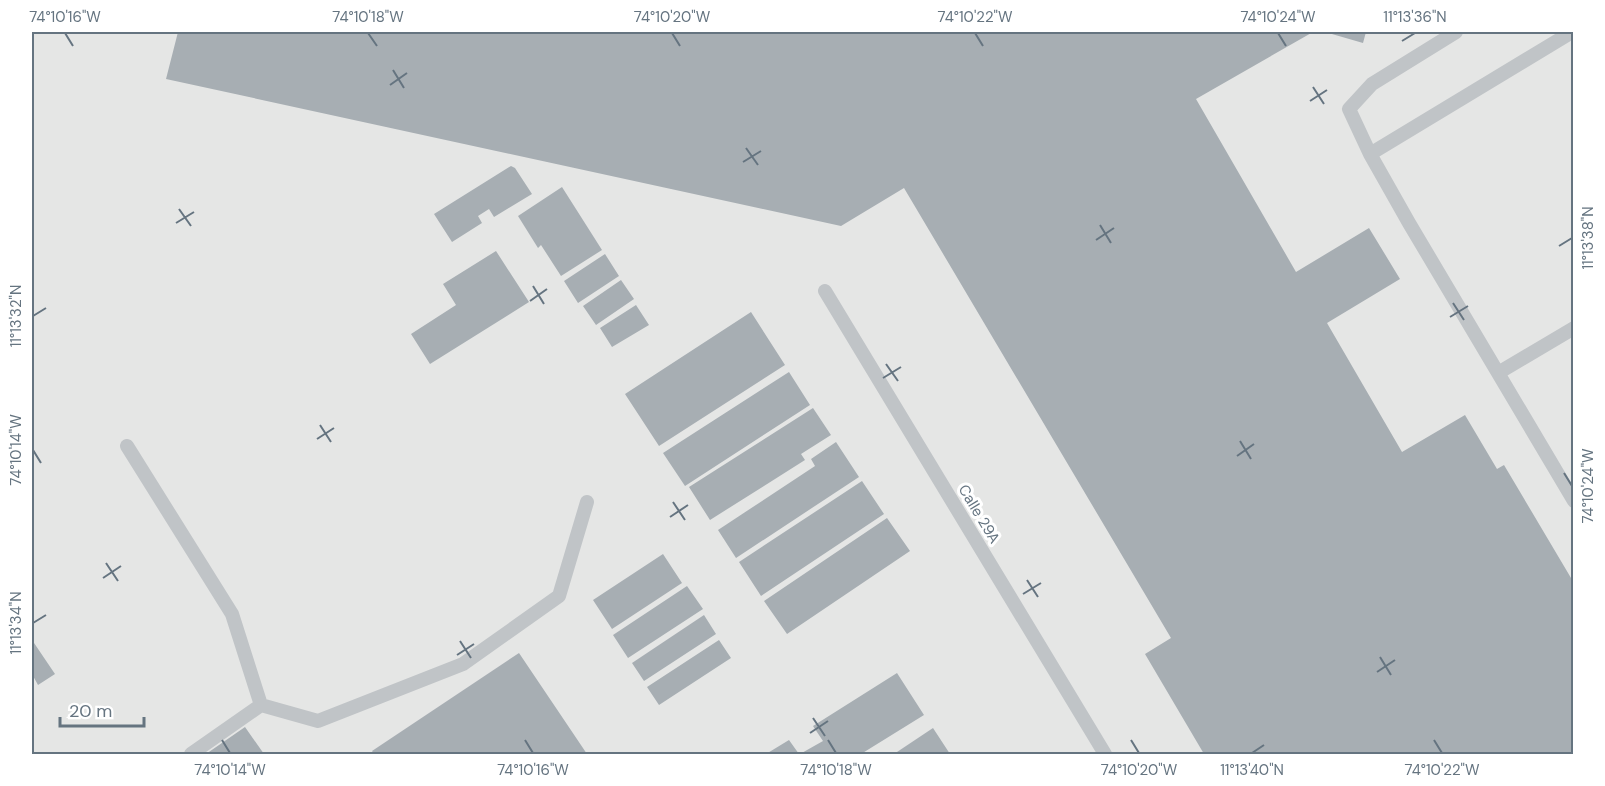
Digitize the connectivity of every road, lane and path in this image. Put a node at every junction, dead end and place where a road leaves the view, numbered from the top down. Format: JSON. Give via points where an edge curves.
{"nodes":[{"id":1,"x":1456,"y":32,"type":"edge"},
{"id":2,"x":1572,"y":32,"type":"edge"},
{"id":3,"x":1370,"y":154,"type":"junction"},
{"id":4,"x":825,"y":291,"type":"dead end"},
{"id":5,"x":1574,"y":328,"type":"edge"},
{"id":6,"x":1498,"y":373,"type":"junction"},
{"id":7,"x":127,"y":446,"type":"dead end"},
{"id":8,"x":1574,"y":501,"type":"edge"},
{"id":9,"x":587,"y":502,"type":"dead end"},
{"id":10,"x":261,"y":705,"type":"junction"},
{"id":11,"x":191,"y":754,"type":"edge"},
{"id":12,"x":1105,"y":754,"type":"edge"}],
"edges":[{"from":1,"to":3,"type":"lane","via":[[1372,84],[1348,110]]},
{"from":2,"to":3,"type":"lane"},
{"from":3,"to":6,"type":"lane"},
{"from":4,"to":12,"type":"lane","name":"Calle 29A"},
{"from":5,"to":6,"type":"lane"},
{"from":6,"to":8,"type":"lane"},
{"from":7,"to":10,"type":"lane","via":[[232,614]]},
{"from":9,"to":10,"type":"lane","via":[[559,596],[463,664],[318,721]]},
{"from":10,"to":11,"type":"lane"}]}
